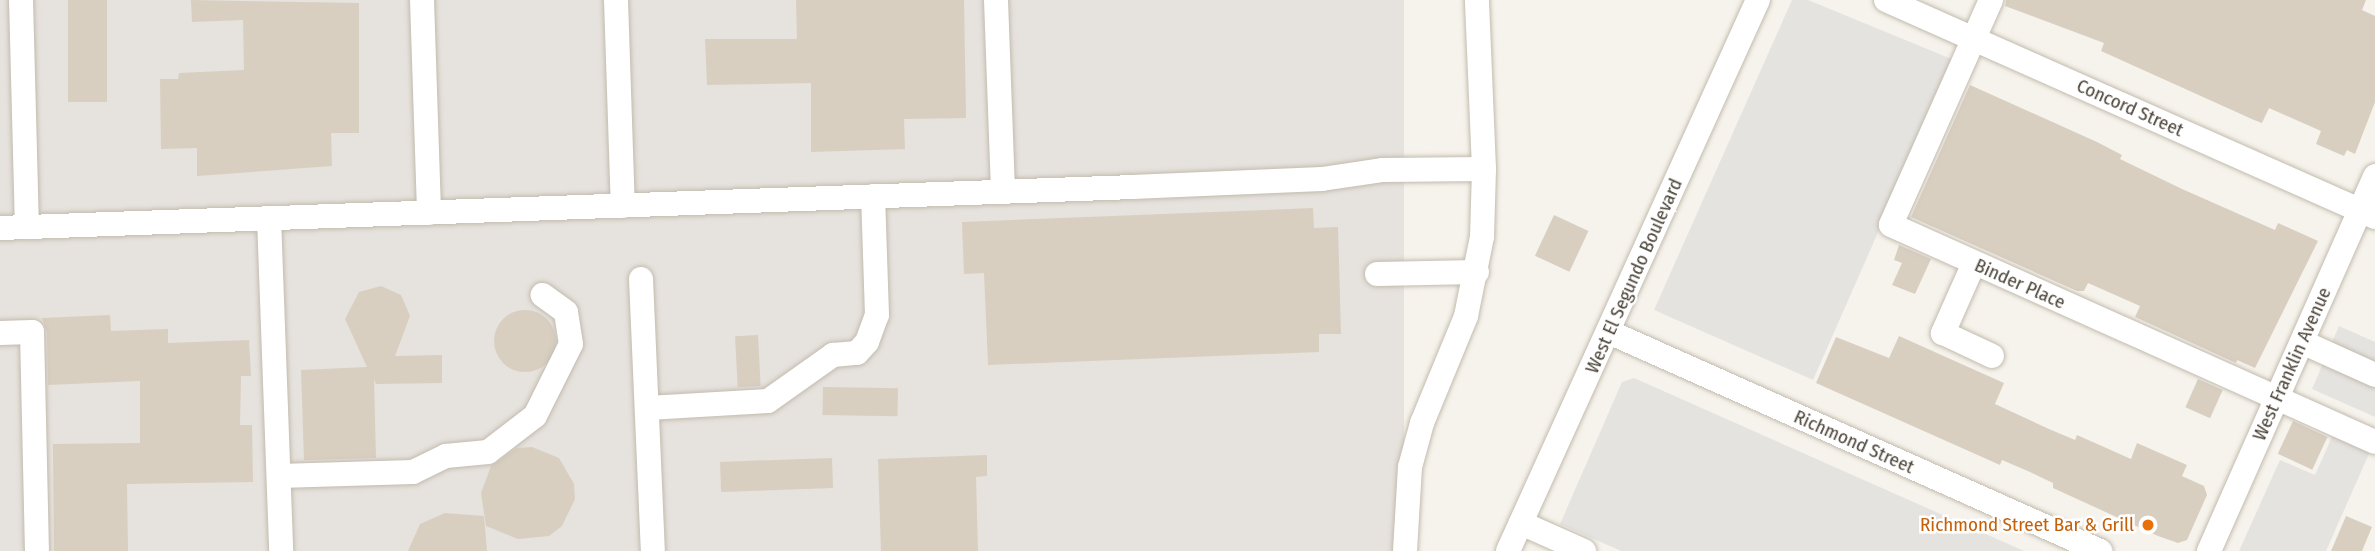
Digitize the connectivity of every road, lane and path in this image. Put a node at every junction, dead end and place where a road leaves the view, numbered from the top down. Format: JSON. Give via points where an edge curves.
{"nodes":[{"id":1,"x":21,"y":0,"type":"edge"},
{"id":2,"x":422,"y":0,"type":"edge"},
{"id":3,"x":616,"y":0,"type":"edge"},
{"id":4,"x":996,"y":0,"type":"edge"},
{"id":5,"x":1477,"y":0,"type":"edge"},
{"id":6,"x":1758,"y":0,"type":"edge"},
{"id":7,"x":1886,"y":0,"type":"edge"},
{"id":8,"x":1991,"y":0,"type":"edge"},
{"id":9,"x":1974,"y":38,"type":"junction"},
{"id":10,"x":1484,"y":169,"type":"junction"},
{"id":11,"x":2375,"y":176,"type":"edge"},
{"id":12,"x":1003,"y":189,"type":"junction"},
{"id":13,"x":873,"y":196,"type":"junction"},
{"id":14,"x":623,"y":206,"type":"junction"},
{"id":15,"x":429,"y":213,"type":"junction"},
{"id":16,"x":2368,"y":213,"type":"edge"},
{"id":17,"x":269,"y":218,"type":"junction"},
{"id":18,"x":27,"y":227,"type":"junction"},
{"id":19,"x":0,"y":228,"type":"edge"},
{"id":20,"x":1974,"y":263,"type":"junction"},
{"id":21,"x":1477,"y":272,"type":"junction"},
{"id":22,"x":1377,"y":274,"type":"dead end"},
{"id":23,"x":641,"y":279,"type":"dead end"},
{"id":24,"x":543,"y":295,"type":"dead end"},
{"id":25,"x":1609,"y":332,"type":"junction"},
{"id":26,"x":0,"y":333,"type":"edge"},
{"id":27,"x":2302,"y":342,"type":"junction"},
{"id":28,"x":1992,"y":356,"type":"dead end"},
{"id":29,"x":2375,"y":375,"type":"edge"},
{"id":30,"x":2277,"y":399,"type":"junction"},
{"id":31,"x":648,"y":408,"type":"junction"},
{"id":32,"x":2375,"y":442,"type":"edge"},
{"id":33,"x":279,"y":476,"type":"junction"},
{"id":34,"x":1521,"y":523,"type":"junction"},
{"id":35,"x":37,"y":551,"type":"edge"},
{"id":36,"x":281,"y":551,"type":"edge"},
{"id":37,"x":653,"y":551,"type":"edge"},
{"id":38,"x":1405,"y":551,"type":"edge"},
{"id":39,"x":1508,"y":551,"type":"edge"},
{"id":40,"x":1584,"y":551,"type":"edge"},
{"id":41,"x":2100,"y":551,"type":"edge"},
{"id":42,"x":2209,"y":551,"type":"edge"}],
"edges":[{"from":1,"to":18,"type":"street"},
{"from":2,"to":15,"type":"street"},
{"from":3,"to":14,"type":"street"},
{"from":4,"to":12,"type":"street"},
{"from":5,"to":10,"type":"street"},
{"from":6,"to":25,"type":"street","name":"West El Segundo Boulevard"},
{"from":7,"to":9,"type":"street","name":"Concord Street"},
{"from":8,"to":9,"type":"street","name":"Binder Place"},
{"from":9,"to":16,"type":"street","name":"Concord Street"},
{"from":9,"to":20,"type":"street","name":"Binder Place","via":[[1891,225]]},
{"from":10,"to":12,"type":"street","via":[[1383,170],[1322,179],[1144,187]]},
{"from":10,"to":21,"type":"street"},
{"from":11,"to":16,"type":"street","name":"West Franklin Avenue"},
{"from":12,"to":13,"type":"street"},
{"from":13,"to":14,"type":"street"},
{"from":13,"to":31,"type":"street","via":[[877,314],[867,342],[857,353],[832,355],[768,401]]},
{"from":14,"to":15,"type":"street"},
{"from":15,"to":17,"type":"street"},
{"from":16,"to":27,"type":"street","name":"West Franklin Avenue"},
{"from":17,"to":18,"type":"street"},
{"from":17,"to":33,"type":"street"},
{"from":18,"to":19,"type":"street"},
{"from":20,"to":28,"type":"street","via":[[1944,333]]},
{"from":20,"to":30,"type":"street","name":"Binder Place"},
{"from":21,"to":22,"type":"street"},
{"from":21,"to":38,"type":"street","via":[[1466,316],[1422,423],[1410,467]]},
{"from":23,"to":31,"type":"street"},
{"from":24,"to":33,"type":"street","via":[[566,312],[571,344],[536,416],[488,452],[446,456],[413,472]]},
{"from":25,"to":34,"type":"street","name":"West El Segundo Boulevard"},
{"from":25,"to":41,"type":"street","name":"Richmond Street"},
{"from":26,"to":35,"type":"street","via":[[32,332]]},
{"from":27,"to":29,"type":"street"},
{"from":27,"to":30,"type":"street","name":"West Franklin Avenue"},
{"from":30,"to":32,"type":"street","name":"Binder Place"},
{"from":30,"to":42,"type":"street","name":"West Franklin Avenue"},
{"from":31,"to":37,"type":"street"},
{"from":33,"to":36,"type":"street"},
{"from":34,"to":39,"type":"street","name":"West El Segundo Boulevard"},
{"from":34,"to":40,"type":"street"}]}
